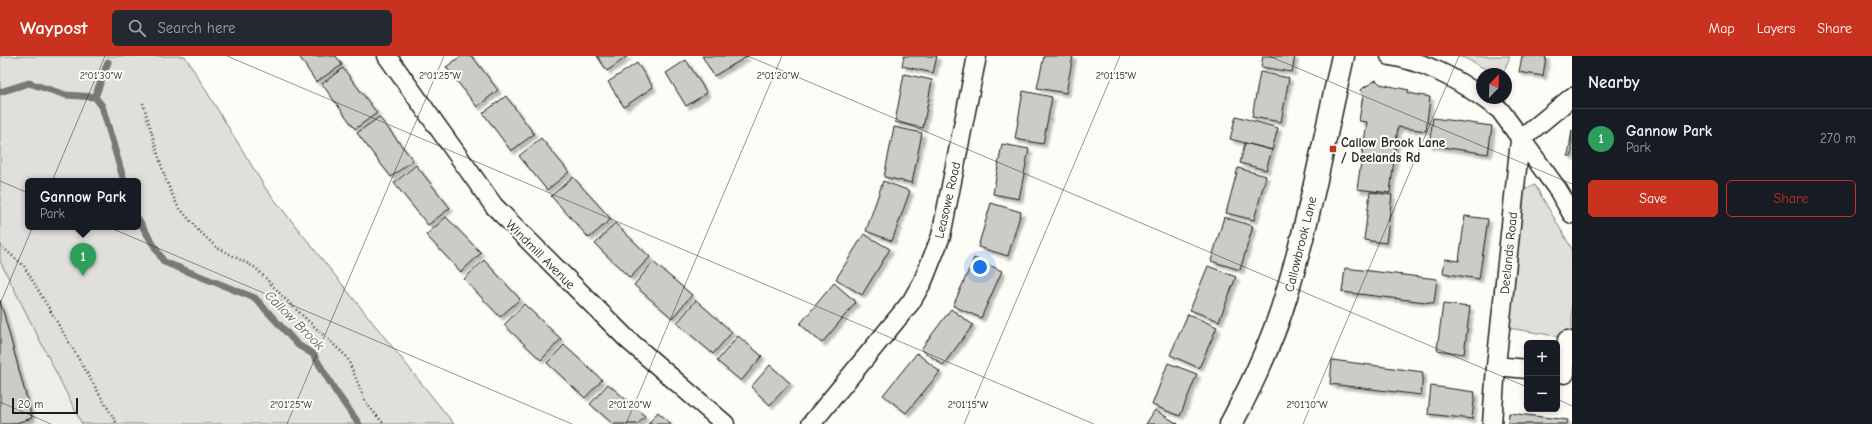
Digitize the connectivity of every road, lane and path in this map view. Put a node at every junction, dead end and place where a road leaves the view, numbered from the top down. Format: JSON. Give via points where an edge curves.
{"nodes":[{"id":1,"x":388,"y":56,"type":"edge"},
{"id":2,"x":977,"y":56,"type":"edge"},
{"id":3,"x":1343,"y":56,"type":"edge"},
{"id":4,"x":1390,"y":56,"type":"edge"},
{"id":5,"x":1476,"y":94,"type":"edge"},
{"id":6,"x":1572,"y":97,"type":"edge"},
{"id":7,"x":143,"y":103,"type":"dead end"},
{"id":8,"x":1491,"y":104,"type":"edge"},
{"id":9,"x":1520,"y":140,"type":"junction"},
{"id":10,"x":1572,"y":214,"type":"edge"},
{"id":11,"x":0,"y":245,"type":"edge"},
{"id":12,"x":1567,"y":340,"type":"dead end"},
{"id":13,"x":1496,"y":366,"type":"junction"},
{"id":14,"x":1524,"y":370,"type":"edge"},
{"id":15,"x":1565,"y":374,"type":"edge"},
{"id":16,"x":1493,"y":420,"type":"edge"},
{"id":17,"x":116,"y":424,"type":"edge"},
{"id":18,"x":384,"y":424,"type":"edge"},
{"id":19,"x":725,"y":424,"type":"edge"},
{"id":20,"x":811,"y":424,"type":"edge"},
{"id":21,"x":1231,"y":424,"type":"edge"}],
"edges":[{"from":1,"to":19,"type":"street","name":"Windmill Avenue","via":[[494,206],[627,339]]},
{"from":2,"to":20,"type":"street","name":"Leasowe Road","via":[[941,236],[922,281],[911,302]]},
{"from":3,"to":21,"type":"street","name":"Callowbrook Lane","via":[[1307,220],[1286,297],[1247,394]]},
{"from":4,"to":5,"type":"street","via":[[1411,59],[1456,79]]},
{"from":6,"to":9,"type":"street"},
{"from":7,"to":18,"type":"path","via":[[165,178],[177,205],[216,247],[256,268],[347,357],[366,403]]},
{"from":8,"to":9,"type":"street","via":[[1500,110]]},
{"from":9,"to":10,"type":"street","via":[[1558,190]]},
{"from":9,"to":13,"type":"street","name":"Deelands Road"},
{"from":11,"to":17,"type":"path","via":[[24,266]]},
{"from":12,"to":15,"type":"street"},
{"from":13,"to":14,"type":"street"},
{"from":13,"to":16,"type":"street","name":"Deelands Road"}]}
